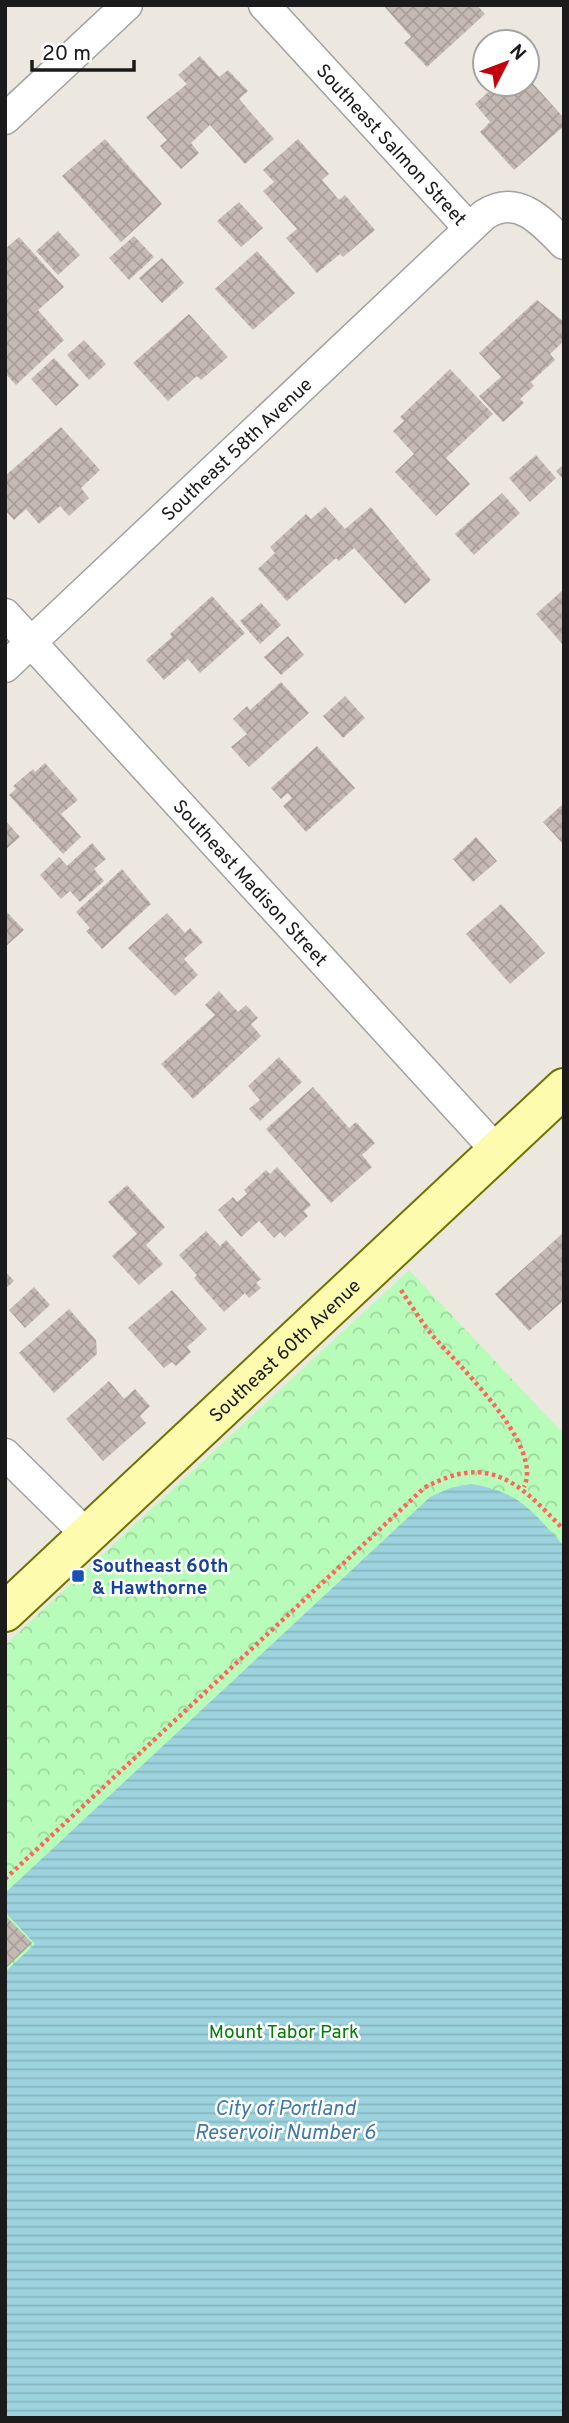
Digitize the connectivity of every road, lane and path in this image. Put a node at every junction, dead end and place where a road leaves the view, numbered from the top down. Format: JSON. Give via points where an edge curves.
{"nodes":[{"id":1,"x":127,"y":5,"type":"edge"},
{"id":2,"x":264,"y":5,"type":"edge"},
{"id":3,"x":5,"y":119,"type":"edge"},
{"id":4,"x":469,"y":228,"type":"junction"},
{"id":5,"x":564,"y":244,"type":"edge"},
{"id":6,"x":5,"y":614,"type":"edge"},
{"id":7,"x":32,"y":642,"type":"junction"},
{"id":8,"x":5,"y":667,"type":"edge"},
{"id":9,"x":564,"y":1088,"type":"edge"},
{"id":10,"x":497,"y":1151,"type":"junction"},
{"id":11,"x":377,"y":1263,"type":"junction"},
{"id":12,"x":5,"y":1454,"type":"edge"},
{"id":13,"x":524,"y":1488,"type":"junction"},
{"id":14,"x":564,"y":1530,"type":"edge"},
{"id":15,"x":87,"y":1535,"type":"junction"},
{"id":16,"x":5,"y":1612,"type":"edge"},
{"id":17,"x":5,"y":1879,"type":"edge"}],
"edges":[{"from":1,"to":3,"type":"street"},
{"from":2,"to":4,"type":"street","name":"Southeast Salmon Street"},
{"from":4,"to":5,"type":"street","name":"Southeast Salmon Street","via":[[493,209],[516,207],[533,213]]},
{"from":4,"to":7,"type":"street","name":"Southeast 58th Avenue"},
{"from":6,"to":7,"type":"street","name":"Southeast Madison Street"},
{"from":7,"to":8,"type":"street","name":"Southeast 58th Avenue"},
{"from":7,"to":10,"type":"street","name":"Southeast Madison Street"},
{"from":9,"to":10,"type":"main road","name":"Southeast 60th Avenue"},
{"from":10,"to":11,"type":"main road","name":"Southeast 60th Avenue"},
{"from":11,"to":13,"type":"path","via":[[512,1432],[527,1465],[529,1477]]},
{"from":11,"to":15,"type":"main road","name":"Southeast 60th Avenue"},
{"from":12,"to":15,"type":"street"},
{"from":13,"to":14,"type":"path"},
{"from":13,"to":17,"type":"path","via":[[500,1476],[461,1471],[424,1488]]},
{"from":15,"to":16,"type":"main road","name":"Southeast 60th Avenue"}]}
